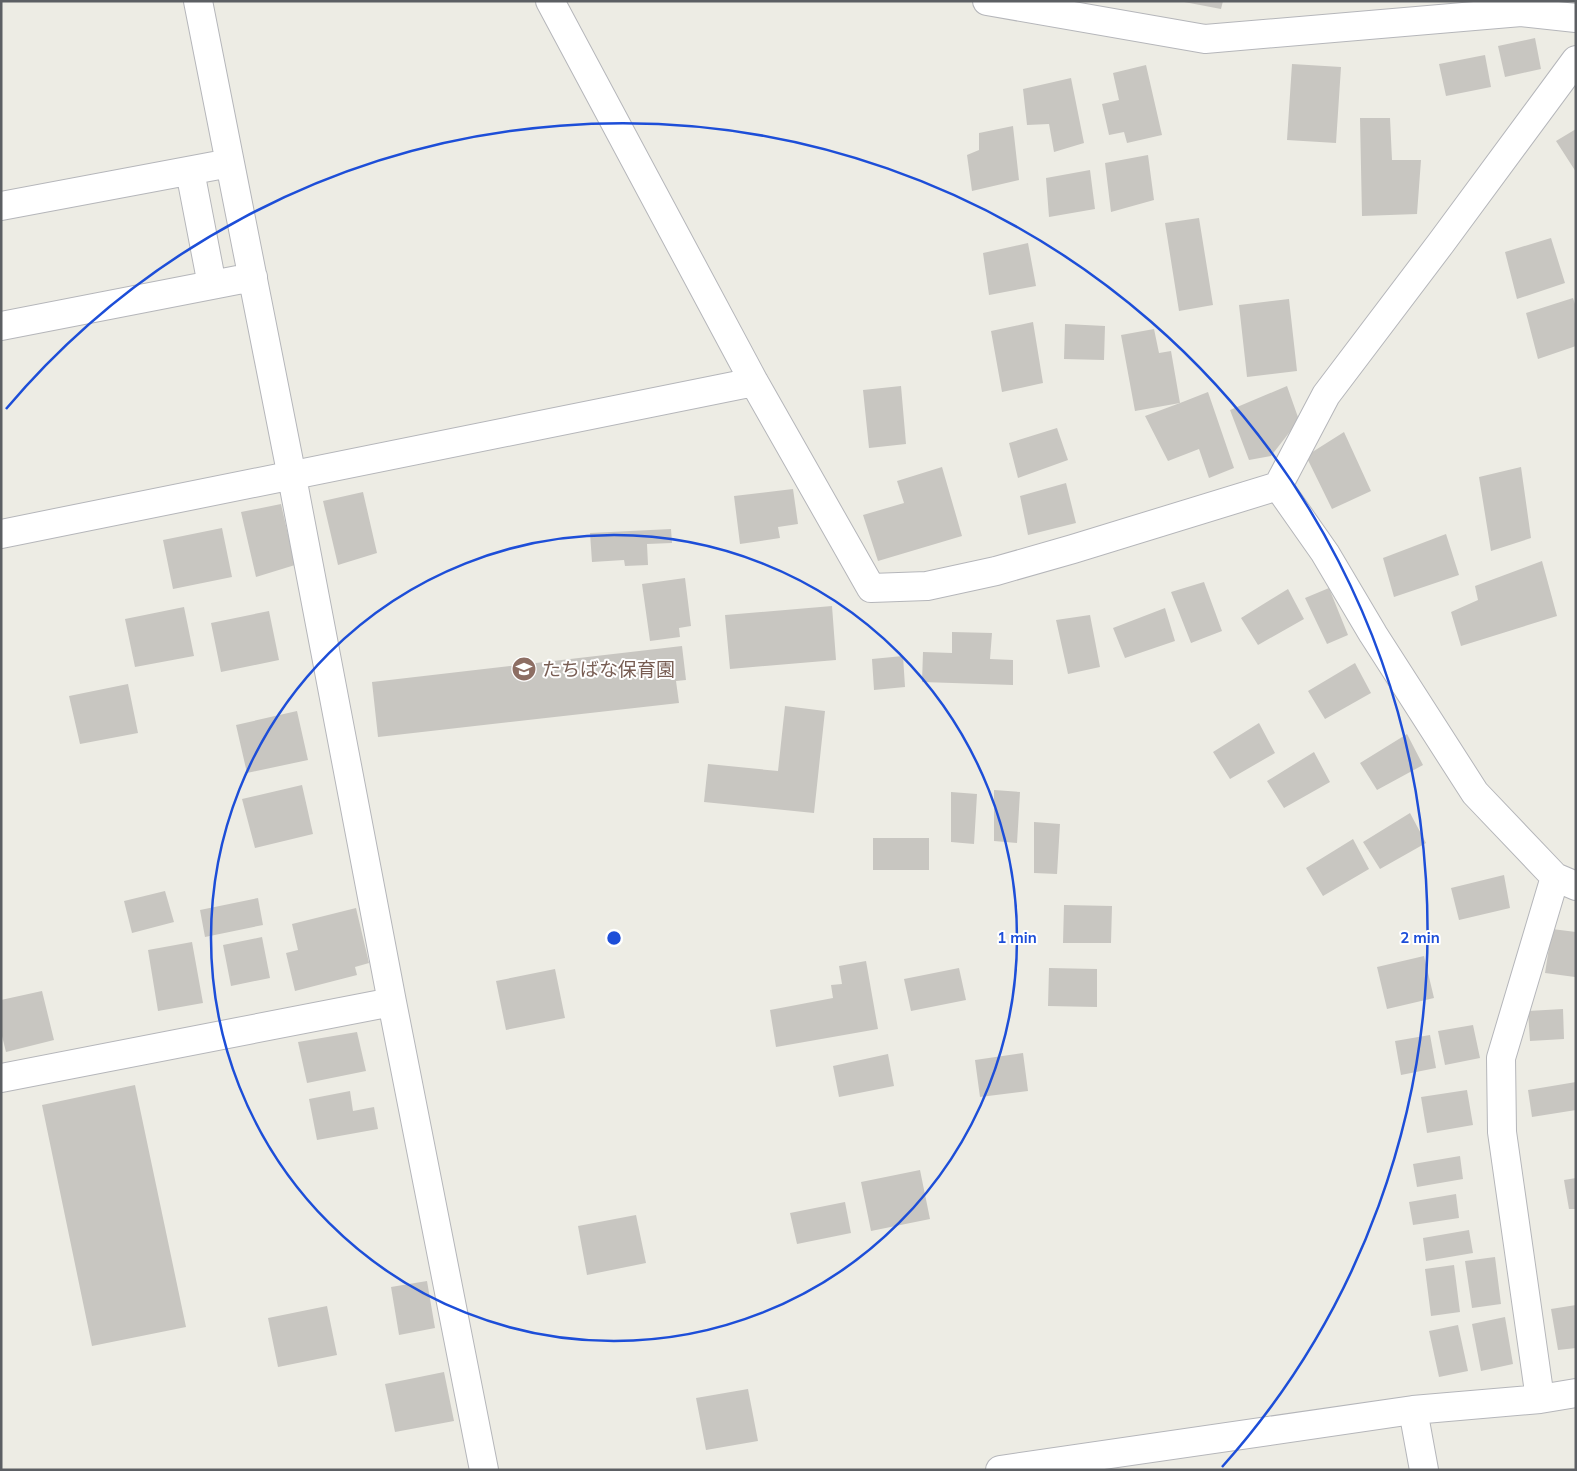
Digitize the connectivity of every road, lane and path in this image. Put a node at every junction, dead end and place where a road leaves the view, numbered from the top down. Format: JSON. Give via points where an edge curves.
{"nodes":[{"id":1,"x":198,"y":1,"type":"edge"},
{"id":2,"x":550,"y":1,"type":"edge"},
{"id":3,"x":987,"y":1,"type":"edge"},
{"id":4,"x":1118,"y":12,"type":"edge"},
{"id":5,"x":1576,"y":18,"type":"edge"},
{"id":6,"x":1576,"y":60,"type":"edge"},
{"id":7,"x":230,"y":163,"type":"junction"},
{"id":8,"x":190,"y":171,"type":"junction"},
{"id":9,"x":1,"y":206,"type":"edge"},
{"id":10,"x":252,"y":277,"type":"junction"},
{"id":11,"x":212,"y":285,"type":"junction"},
{"id":12,"x":1,"y":326,"type":"edge"},
{"id":13,"x":754,"y":382,"type":"junction"},
{"id":14,"x":292,"y":477,"type":"junction"},
{"id":15,"x":1278,"y":486,"type":"junction"},
{"id":16,"x":1,"y":534,"type":"edge"},
{"id":17,"x":1565,"y":882,"type":"edge"},
{"id":18,"x":392,"y":1002,"type":"junction"},
{"id":19,"x":1,"y":1078,"type":"edge"},
{"id":20,"x":1576,"y":1393,"type":"edge"},
{"id":21,"x":1540,"y":1399,"type":"junction"},
{"id":22,"x":1413,"y":1410,"type":"junction"},
{"id":23,"x":1066,"y":1465,"type":"edge"},
{"id":24,"x":484,"y":1470,"type":"edge"},
{"id":25,"x":1000,"y":1470,"type":"edge"},
{"id":26,"x":1424,"y":1470,"type":"edge"}],
"edges":[{"from":1,"to":7,"type":"street"},
{"from":2,"to":13,"type":"street"},
{"from":3,"to":4,"type":"street"},
{"from":4,"to":5,"type":"street","via":[[1205,38],[1520,12]]},
{"from":6,"to":15,"type":"street","via":[[1326,395]]},
{"from":7,"to":8,"type":"street"},
{"from":7,"to":10,"type":"street"},
{"from":8,"to":9,"type":"street"},
{"from":8,"to":11,"type":"street"},
{"from":10,"to":11,"type":"street"},
{"from":10,"to":14,"type":"street"},
{"from":11,"to":12,"type":"street"},
{"from":13,"to":14,"type":"street"},
{"from":13,"to":15,"type":"street","via":[[870,588],[927,586],[996,571]]},
{"from":14,"to":16,"type":"street"},
{"from":14,"to":18,"type":"street"},
{"from":15,"to":17,"type":"street","via":[[1325,552],[1373,634],[1475,793]]},
{"from":17,"to":21,"type":"street","via":[[1501,1058],[1502,1132]]},
{"from":18,"to":19,"type":"street"},
{"from":18,"to":24,"type":"street"},
{"from":20,"to":21,"type":"street"},
{"from":21,"to":22,"type":"street"},
{"from":22,"to":23,"type":"street"},
{"from":22,"to":26,"type":"street"},
{"from":23,"to":25,"type":"street"}]}
